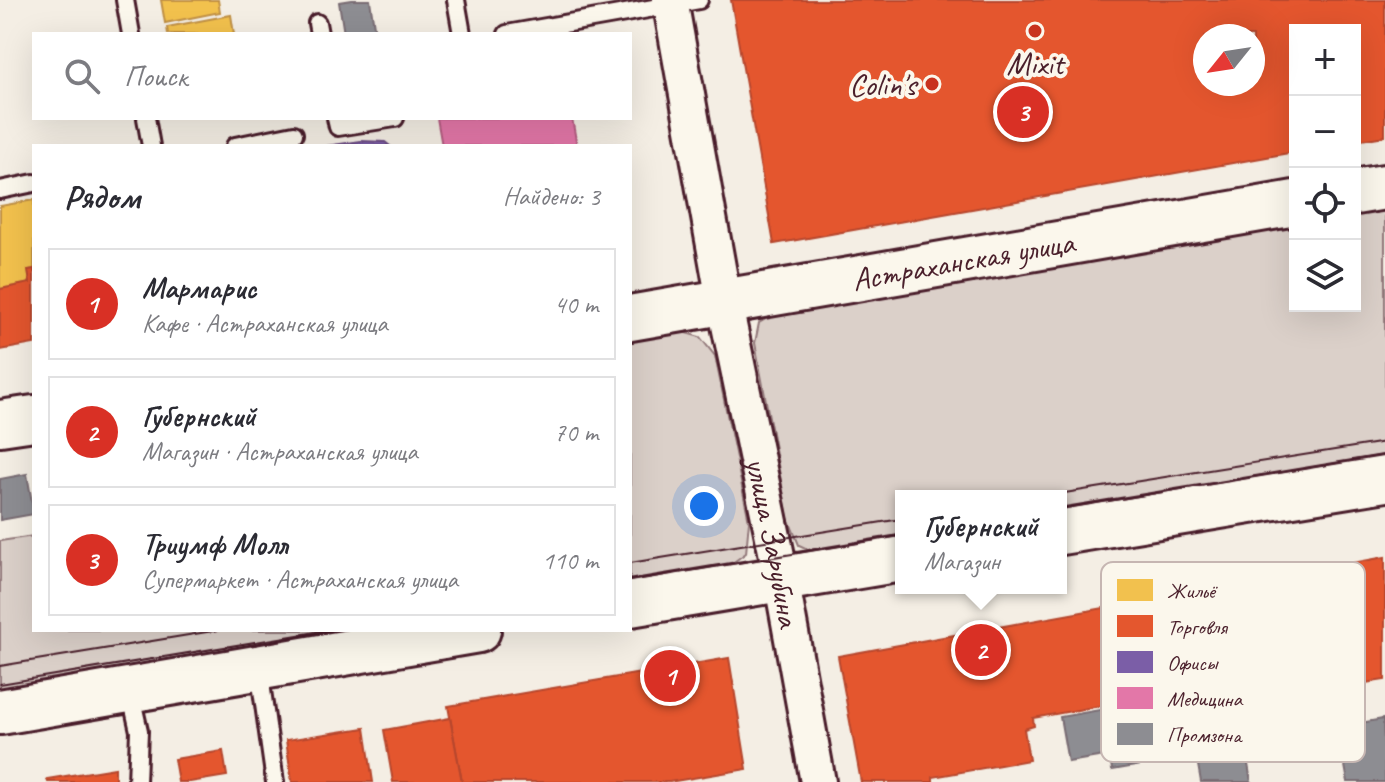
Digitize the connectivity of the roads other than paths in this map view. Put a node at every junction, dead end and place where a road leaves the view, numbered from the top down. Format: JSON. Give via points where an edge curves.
{"nodes":[{"id":1,"x":125,"y":0,"type":"edge"},
{"id":2,"x":456,"y":0,"type":"edge"},
{"id":3,"x":680,"y":2,"type":"edge"},
{"id":4,"x":131,"y":32,"type":"edge"},
{"id":5,"x":462,"y":32,"type":"edge"},
{"id":6,"x":518,"y":32,"type":"edge"},
{"id":7,"x":146,"y":120,"type":"edge"},
{"id":8,"x":336,"y":120,"type":"edge"},
{"id":9,"x":382,"y":120,"type":"edge"},
{"id":10,"x":294,"y":134,"type":"dead end"},
{"id":11,"x":151,"y":144,"type":"edge"},
{"id":12,"x":245,"y":144,"type":"edge"},
{"id":13,"x":32,"y":183,"type":"edge"},
{"id":14,"x":1385,"y":187,"type":"edge"},
{"id":15,"x":0,"y":190,"type":"edge"},
{"id":16,"x":1361,"y":191,"type":"edge"},
{"id":17,"x":1289,"y":204,"type":"edge"},
{"id":18,"x":724,"y":301,"type":"junction"},
{"id":19,"x":632,"y":318,"type":"edge"},
{"id":20,"x":32,"y":418,"type":"edge"},
{"id":21,"x":0,"y":423,"type":"edge"},
{"id":22,"x":1385,"y":479,"type":"edge"},
{"id":23,"x":1067,"y":531,"type":"edge"},
{"id":24,"x":895,"y":560,"type":"edge"},
{"id":25,"x":780,"y":579,"type":"junction"},
{"id":26,"x":632,"y":604,"type":"edge"},
{"id":27,"x":466,"y":632,"type":"edge"},
{"id":28,"x":259,"y":667,"type":"junction"},
{"id":29,"x":129,"y":690,"type":"junction"},
{"id":30,"x":0,"y":712,"type":"edge"},
{"id":31,"x":137,"y":782,"type":"edge"},
{"id":32,"x":275,"y":782,"type":"edge"},
{"id":33,"x":818,"y":782,"type":"edge"}],
"edges":[{"from":1,"to":4,"type":"lane"},
{"from":2,"to":5,"type":"lane"},
{"from":3,"to":6,"type":"lane"},
{"from":3,"to":18,"type":"street","name":"улица Зарубина"},
{"from":7,"to":11,"type":"lane"},
{"from":8,"to":9,"type":"lane","via":[[338,127]]},
{"from":10,"to":12,"type":"lane"},
{"from":13,"to":15,"type":"lane"},
{"from":14,"to":16,"type":"main road"},
{"from":17,"to":18,"type":"main road","name":"Астраханская улица"},
{"from":18,"to":19,"type":"main road","name":"Астраханская улица"},
{"from":18,"to":25,"type":"street","name":"улица Зарубина"},
{"from":20,"to":21,"type":"main road"},
{"from":22,"to":23,"type":"main road"},
{"from":24,"to":25,"type":"main road"},
{"from":25,"to":26,"type":"main road"},
{"from":25,"to":33,"type":"street","name":"улица Зарубина"},
{"from":27,"to":28,"type":"main road"},
{"from":28,"to":29,"type":"main road"},
{"from":28,"to":32,"type":"lane"},
{"from":29,"to":30,"type":"main road"},
{"from":29,"to":31,"type":"lane","via":[[139,731]]}]}
